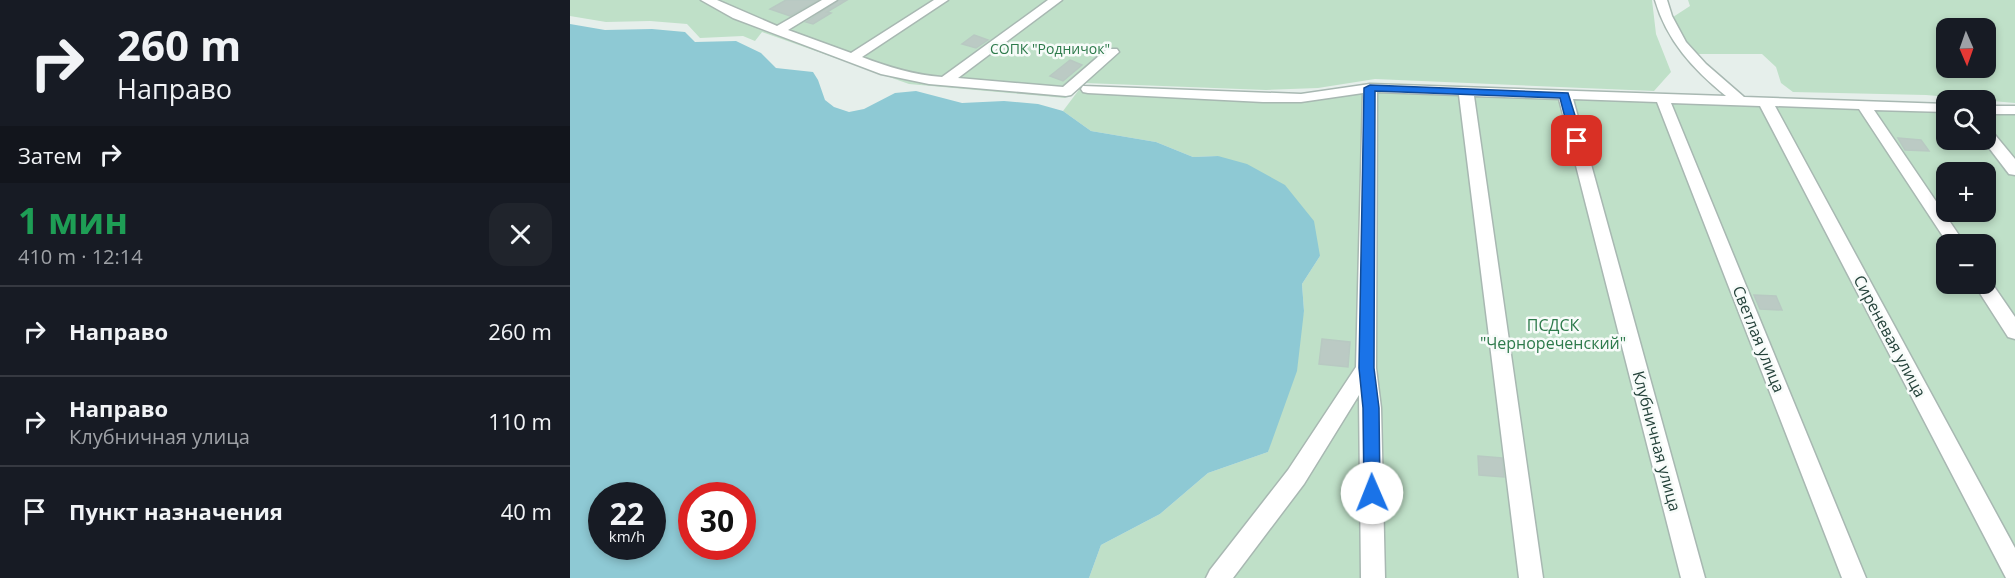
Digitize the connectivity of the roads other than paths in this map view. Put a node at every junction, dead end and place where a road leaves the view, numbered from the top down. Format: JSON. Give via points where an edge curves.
{"nodes":[{"id":1,"x":831,"y":0,"type":"edge"},
{"id":2,"x":942,"y":0,"type":"edge"},
{"id":3,"x":1056,"y":0,"type":"edge"},
{"id":4,"x":1661,"y":0,"type":"edge"},
{"id":5,"x":711,"y":1,"type":"edge"},
{"id":6,"x":777,"y":30,"type":"junction"},
{"id":7,"x":1112,"y":52,"type":"dead end"},
{"id":8,"x":852,"y":58,"type":"junction"},
{"id":9,"x":947,"y":80,"type":"junction"},
{"id":10,"x":1370,"y":88,"type":"junction"},
{"id":11,"x":1088,"y":89,"type":"dead end"},
{"id":12,"x":1466,"y":91,"type":"junction"},
{"id":13,"x":1564,"y":95,"type":"junction"},
{"id":14,"x":1738,"y":99,"type":"junction"},
{"id":15,"x":1664,"y":100,"type":"junction"},
{"id":16,"x":1765,"y":102,"type":"junction"},
{"id":17,"x":1863,"y":105,"type":"junction"},
{"id":18,"x":1936,"y":108,"type":"edge"},
{"id":19,"x":1996,"y":110,"type":"edge"},
{"id":20,"x":2015,"y":111,"type":"edge"},
{"id":21,"x":1996,"y":146,"type":"edge"},
{"id":22,"x":2015,"y":170,"type":"edge"},
{"id":23,"x":1950,"y":234,"type":"edge"},
{"id":24,"x":1990,"y":294,"type":"edge"},
{"id":25,"x":2015,"y":332,"type":"edge"},
{"id":26,"x":1366,"y":368,"type":"junction"},
{"id":27,"x":2015,"y":571,"type":"edge"},
{"id":28,"x":1218,"y":578,"type":"edge"},
{"id":29,"x":1373,"y":578,"type":"edge"},
{"id":30,"x":1531,"y":578,"type":"edge"},
{"id":31,"x":1693,"y":578,"type":"edge"},
{"id":32,"x":1854,"y":578,"type":"edge"}],
"edges":[{"from":1,"to":6,"type":"street"},
{"from":2,"to":8,"type":"street"},
{"from":3,"to":9,"type":"street"},
{"from":4,"to":14,"type":"street","via":[[1675,37],[1706,74]]},
{"from":5,"to":6,"type":"street"},
{"from":6,"to":8,"type":"street"},
{"from":7,"to":9,"type":"street","via":[[1066,92]]},
{"from":8,"to":9,"type":"street","via":[[886,71]]},
{"from":10,"to":11,"type":"street","via":[[1301,98]]},
{"from":10,"to":12,"type":"street"},
{"from":10,"to":26,"type":"street"},
{"from":12,"to":13,"type":"street"},
{"from":12,"to":30,"type":"street"},
{"from":13,"to":15,"type":"street"},
{"from":13,"to":31,"type":"street","name":"Клубничная улица"},
{"from":14,"to":15,"type":"street"},
{"from":14,"to":16,"type":"street"},
{"from":15,"to":32,"type":"street","name":"Светлая улица"},
{"from":16,"to":17,"type":"street"},
{"from":16,"to":27,"type":"street","name":"Сиреневая улица"},
{"from":17,"to":18,"type":"street"},
{"from":17,"to":23,"type":"street"},
{"from":19,"to":20,"type":"street"},
{"from":21,"to":22,"type":"street"},
{"from":24,"to":25,"type":"street"},
{"from":26,"to":28,"type":"street","via":[[1296,477]]},
{"from":26,"to":29,"type":"street","via":[[1371,408]]}]}
